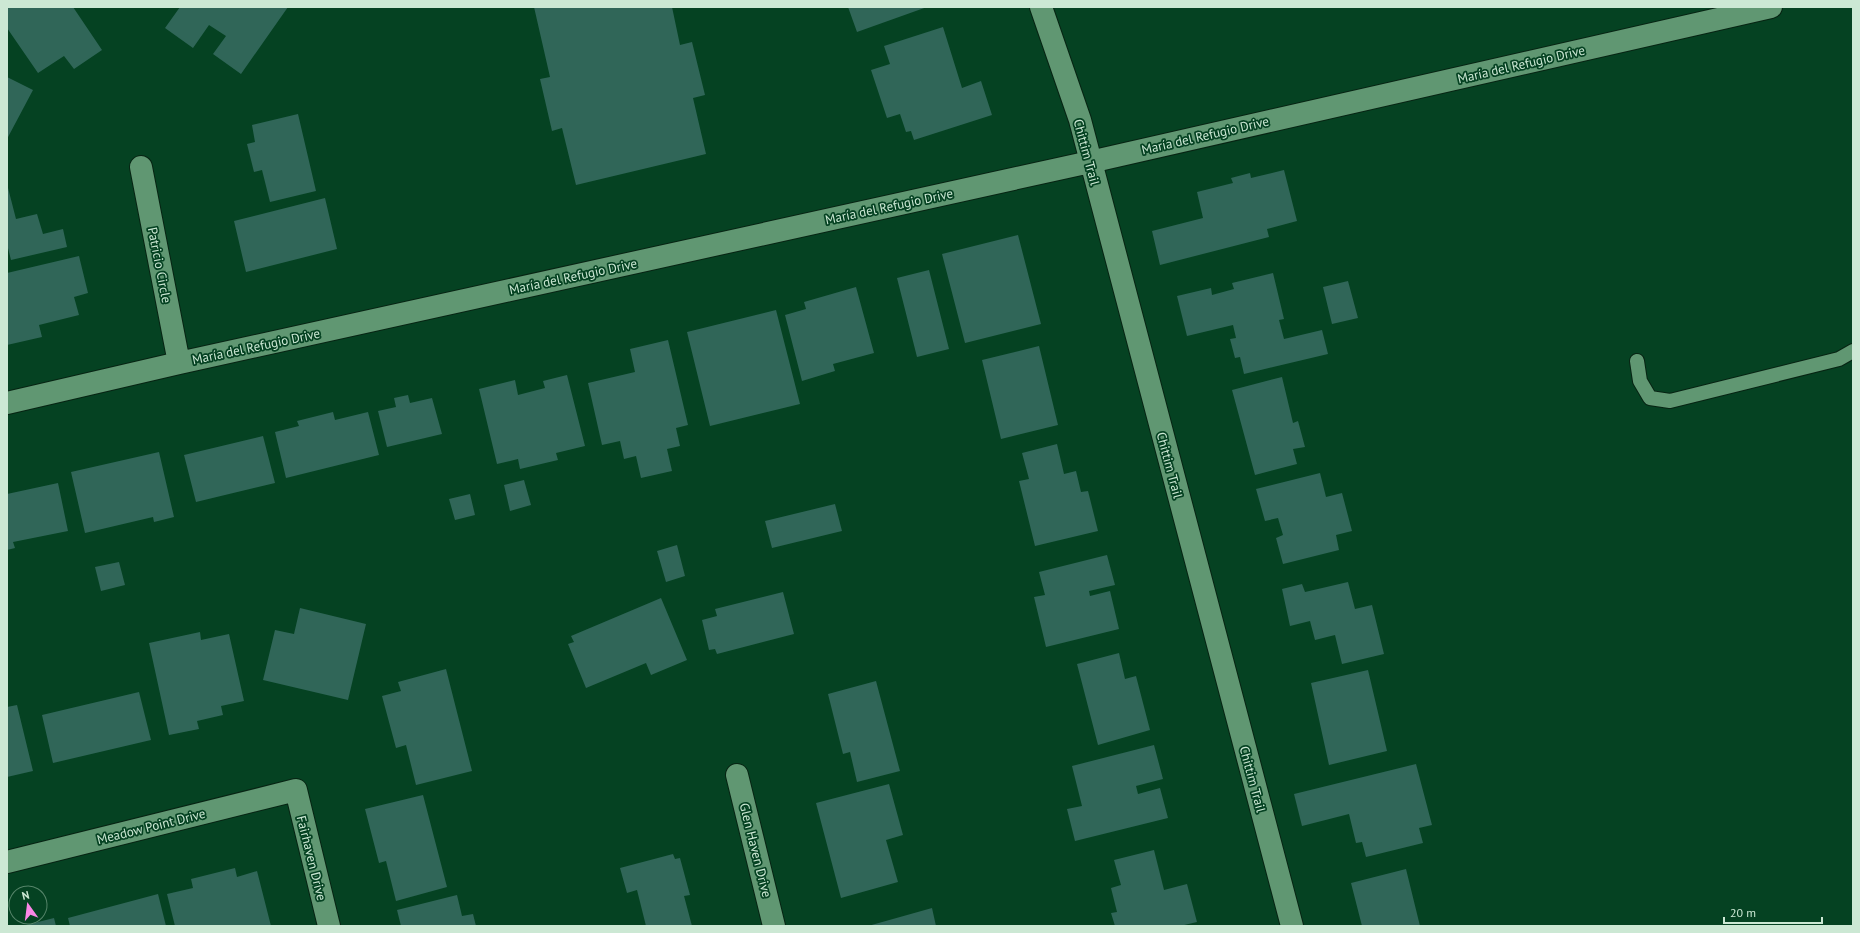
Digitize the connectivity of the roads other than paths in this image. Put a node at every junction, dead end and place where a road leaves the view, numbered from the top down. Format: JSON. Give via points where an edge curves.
{"nodes":[{"id":1,"x":1041,"y":7,"type":"edge"},
{"id":2,"x":1771,"y":7,"type":"edge"},
{"id":3,"x":1090,"y":162,"type":"junction"},
{"id":4,"x":141,"y":167,"type":"dead end"},
{"id":5,"x":1853,"y":351,"type":"edge"},
{"id":6,"x":1637,"y":361,"type":"dead end"},
{"id":7,"x":179,"y":363,"type":"junction"},
{"id":8,"x":7,"y":404,"type":"edge"},
{"id":9,"x":737,"y":775,"type":"dead end"},
{"id":10,"x":296,"y":790,"type":"joint"},
{"id":11,"x":7,"y":862,"type":"edge"},
{"id":12,"x":329,"y":926,"type":"edge"},
{"id":13,"x":774,"y":926,"type":"edge"},
{"id":14,"x":1292,"y":926,"type":"edge"}],
"edges":[{"from":1,"to":3,"type":"street","name":"Chittim Trail","via":[[1080,120]]},
{"from":2,"to":3,"type":"street","name":"María del Refugio Drive"},
{"from":3,"to":7,"type":"street","name":"María del Refugio Drive"},
{"from":3,"to":14,"type":"street","name":"Chittim Trail"},
{"from":4,"to":7,"type":"street","name":"Patricio Circle"},
{"from":5,"to":6,"type":"lane","via":[[1838,359],[1670,401],[1650,398],[1640,381]]},
{"from":7,"to":8,"type":"street","name":"María del Refugio Drive"},
{"from":9,"to":13,"type":"street","name":"Glen Haven Drive"},
{"from":10,"to":11,"type":"street","name":"Meadow Point Drive"},
{"from":10,"to":12,"type":"street","name":"Fairhaven Drive"}]}
